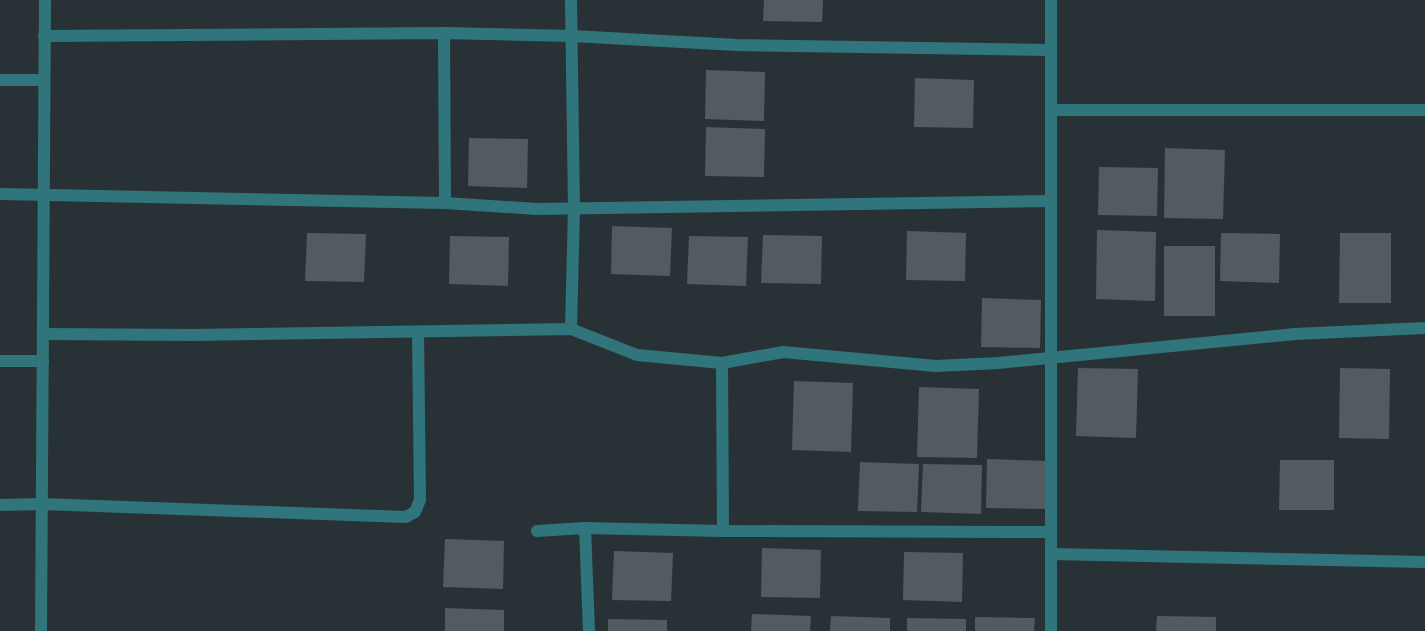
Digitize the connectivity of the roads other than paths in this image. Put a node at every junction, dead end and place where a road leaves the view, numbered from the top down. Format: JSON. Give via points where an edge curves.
{"nodes":[{"id":1,"x":45,"y":0,"type":"edge"},
{"id":2,"x":571,"y":0,"type":"edge"},
{"id":3,"x":1051,"y":0,"type":"edge"},
{"id":4,"x":444,"y":33,"type":"junction"},
{"id":5,"x":44,"y":36,"type":"junction"},
{"id":6,"x":572,"y":36,"type":"junction"},
{"id":7,"x":1051,"y":50,"type":"junction"},
{"id":8,"x":0,"y":80,"type":"edge"},
{"id":9,"x":44,"y":80,"type":"junction"},
{"id":10,"x":1051,"y":110,"type":"junction"},
{"id":11,"x":1425,"y":110,"type":"edge"},
{"id":12,"x":0,"y":194,"type":"edge"},
{"id":13,"x":44,"y":194,"type":"junction"},
{"id":14,"x":1050,"y":201,"type":"junction"},
{"id":15,"x":445,"y":203,"type":"junction"},
{"id":16,"x":574,"y":209,"type":"junction"},
{"id":17,"x":1425,"y":328,"type":"edge"},
{"id":18,"x":571,"y":329,"type":"junction"},
{"id":19,"x":418,"y":332,"type":"junction"},
{"id":20,"x":43,"y":334,"type":"junction"},
{"id":21,"x":1051,"y":357,"type":"junction"},
{"id":22,"x":0,"y":361,"type":"edge"},
{"id":23,"x":43,"y":361,"type":"junction"},
{"id":24,"x":722,"y":363,"type":"junction"},
{"id":25,"x":42,"y":504,"type":"junction"},
{"id":26,"x":0,"y":505,"type":"edge"},
{"id":27,"x":585,"y":528,"type":"junction"},
{"id":28,"x":537,"y":531,"type":"dead end"},
{"id":29,"x":723,"y":531,"type":"junction"},
{"id":30,"x":1051,"y":532,"type":"junction"},
{"id":31,"x":1051,"y":554,"type":"junction"},
{"id":32,"x":1425,"y":562,"type":"edge"},
{"id":33,"x":41,"y":631,"type":"edge"},
{"id":34,"x":589,"y":631,"type":"edge"},
{"id":35,"x":1051,"y":631,"type":"edge"}],
"edges":[{"from":1,"to":5,"type":"street"},
{"from":2,"to":6,"type":"street"},
{"from":3,"to":7,"type":"street"},
{"from":4,"to":5,"type":"street"},
{"from":4,"to":6,"type":"street"},
{"from":4,"to":15,"type":"street"},
{"from":5,"to":9,"type":"street"},
{"from":6,"to":7,"type":"street","via":[[737,45]]},
{"from":6,"to":16,"type":"street"},
{"from":7,"to":10,"type":"street"},
{"from":8,"to":9,"type":"street"},
{"from":9,"to":13,"type":"street"},
{"from":10,"to":11,"type":"street"},
{"from":10,"to":14,"type":"street"},
{"from":12,"to":13,"type":"street"},
{"from":13,"to":15,"type":"street"},
{"from":13,"to":20,"type":"street"},
{"from":14,"to":16,"type":"street"},
{"from":14,"to":21,"type":"street"},
{"from":15,"to":16,"type":"street"},
{"from":16,"to":18,"type":"street"},
{"from":17,"to":21,"type":"street","via":[[1295,334]]},
{"from":18,"to":19,"type":"street"},
{"from":18,"to":24,"type":"street","via":[[637,355]]},
{"from":19,"to":20,"type":"street"},
{"from":19,"to":25,"type":"street","via":[[420,500],[415,512],[406,517]]},
{"from":20,"to":23,"type":"street"},
{"from":21,"to":24,"type":"street","via":[[936,366],[783,352]]},
{"from":21,"to":30,"type":"street"},
{"from":22,"to":23,"type":"street"},
{"from":23,"to":25,"type":"street"},
{"from":24,"to":29,"type":"street"},
{"from":25,"to":26,"type":"street"},
{"from":25,"to":33,"type":"street"},
{"from":27,"to":28,"type":"street"},
{"from":27,"to":29,"type":"street"},
{"from":27,"to":34,"type":"street"},
{"from":29,"to":30,"type":"street"},
{"from":30,"to":31,"type":"street"},
{"from":31,"to":32,"type":"street"},
{"from":31,"to":35,"type":"street"}]}
